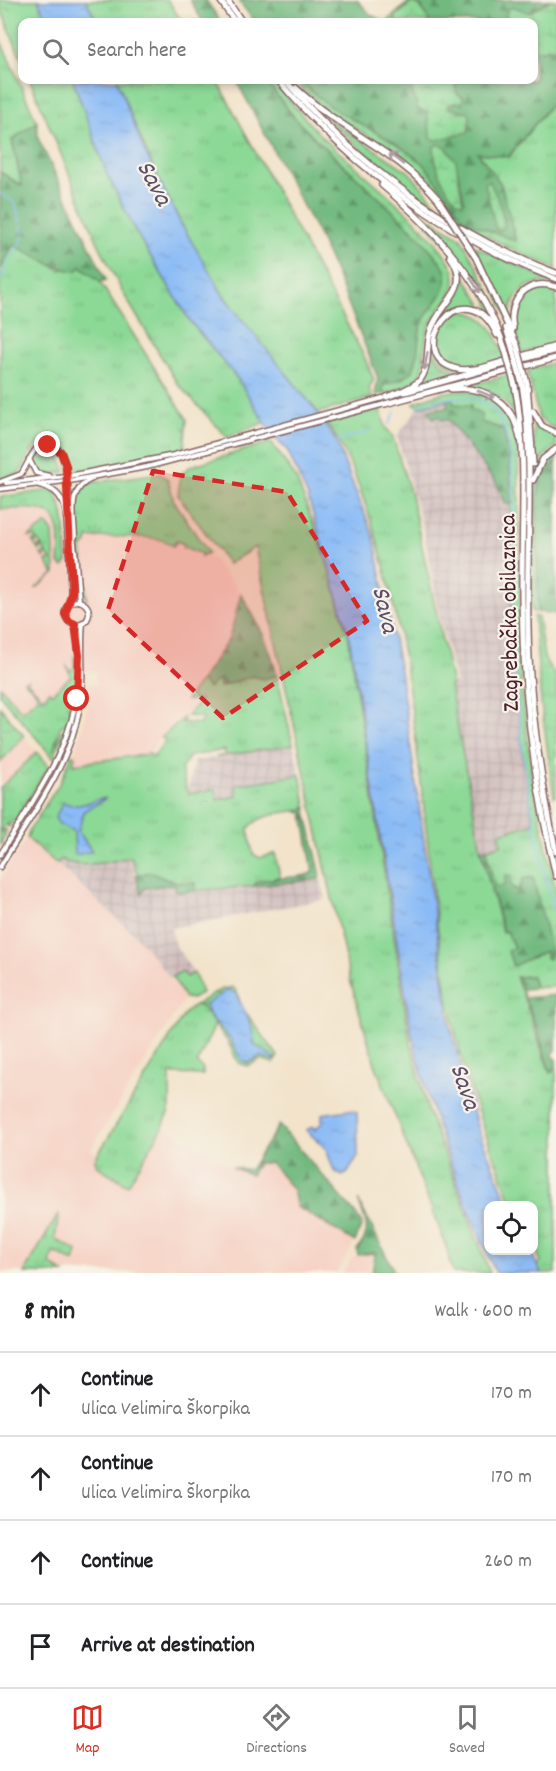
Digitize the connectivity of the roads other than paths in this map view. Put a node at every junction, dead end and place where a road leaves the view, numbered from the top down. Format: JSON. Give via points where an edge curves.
{"nodes":[{"id":1,"x":220,"y":0,"type":"edge"},
{"id":2,"x":227,"y":0,"type":"edge"},
{"id":3,"x":232,"y":18,"type":"edge"},
{"id":4,"x":239,"y":18,"type":"edge"},
{"id":5,"x":282,"y":84,"type":"edge"},
{"id":6,"x":291,"y":84,"type":"edge"},
{"id":7,"x":292,"y":84,"type":"edge"},
{"id":8,"x":351,"y":155,"type":"junction"},
{"id":9,"x":440,"y":239,"type":"junction"},
{"id":10,"x":556,"y":273,"type":"edge"},
{"id":11,"x":556,"y":279,"type":"edge"},
{"id":12,"x":556,"y":287,"type":"edge"},
{"id":13,"x":515,"y":345,"type":"junction"},
{"id":14,"x":556,"y":347,"type":"edge"},
{"id":15,"x":505,"y":349,"type":"junction"},
{"id":16,"x":556,"y":358,"type":"edge"},
{"id":17,"x":481,"y":368,"type":"junction"},
{"id":18,"x":523,"y":385,"type":"junction"},
{"id":19,"x":427,"y":390,"type":"junction"},
{"id":20,"x":385,"y":400,"type":"junction"},
{"id":21,"x":556,"y":433,"type":"edge"},
{"id":22,"x":216,"y":447,"type":"junction"},
{"id":23,"x":556,"y":449,"type":"edge"},
{"id":24,"x":29,"y":459,"type":"junction"},
{"id":25,"x":99,"y":476,"type":"junction"},
{"id":26,"x":57,"y":477,"type":"junction"},
{"id":27,"x":67,"y":479,"type":"junction"},
{"id":28,"x":533,"y":480,"type":"junction"},
{"id":29,"x":0,"y":483,"type":"edge"},
{"id":30,"x":39,"y":485,"type":"junction"},
{"id":31,"x":0,"y":489,"type":"edge"},
{"id":32,"x":523,"y":496,"type":"junction"},
{"id":33,"x":529,"y":517,"type":"junction"},
{"id":34,"x":72,"y":553,"type":"junction"},
{"id":35,"x":79,"y":601,"type":"junction"},
{"id":36,"x":71,"y":602,"type":"junction"},
{"id":37,"x":83,"y":622,"type":"junction"},
{"id":38,"x":75,"y":624,"type":"junction"},
{"id":39,"x":556,"y":852,"type":"edge"},
{"id":40,"x":0,"y":855,"type":"edge"},
{"id":41,"x":0,"y":867,"type":"edge"},
{"id":42,"x":556,"y":876,"type":"edge"}],
"edges":[{"from":1,"to":3,"type":"highway"},
{"from":2,"to":4,"type":"highway"},
{"from":5,"to":8,"type":"highway"},
{"from":6,"to":10,"type":"highway","via":[[344,141],[410,195],[498,248]]},
{"from":13,"to":7,"type":"highway","one_way":true,"bridge":true,"via":[[477,261],[438,199],[396,159],[327,115]]},
{"from":8,"to":9,"type":"highway"},
{"from":8,"to":11,"type":"highway","via":[[436,219]]},
{"from":9,"to":15,"type":"highway","one_way":true,"via":[[474,282],[493,315]]},
{"from":9,"to":20,"type":"highway","one_way":true,"via":[[456,266],[456,290],[432,326],[422,376]]},
{"from":12,"to":13,"type":"highway","via":[[535,285],[518,296],[511,315]]},
{"from":13,"to":18,"type":"highway","bridge":true},
{"from":14,"to":17,"type":"highway"},
{"from":14,"to":19,"type":"highway"},
{"from":15,"to":17,"type":"highway","via":[[491,322],[479,312],[460,310],[448,315],[435,334],[439,357],[457,369]]},
{"from":15,"to":18,"type":"highway","name":"Zagrebačka obilaznica","bridge":true},
{"from":16,"to":19,"type":"highway"},
{"from":17,"to":19,"type":"highway"},
{"from":18,"to":21,"type":"highway","via":[[536,418]]},
{"from":18,"to":28,"type":"highway"},
{"from":18,"to":32,"type":"highway","name":"Zagrebačka obilaznica"},
{"from":18,"to":33,"type":"highway","name":"Zagrebačka obilaznica"},
{"from":19,"to":20,"type":"highway"},
{"from":19,"to":32,"type":"highway","one_way":true,"via":[[474,389],[505,405],[519,436]]},
{"from":20,"to":22,"type":"main road"},
{"from":22,"to":25,"type":"main road"},
{"from":22,"to":27,"type":"main road"},
{"from":23,"to":28,"type":"highway","via":[[543,459]]},
{"from":24,"to":26,"type":"main road","via":[[37,474]]},
{"from":24,"to":29,"type":"main road","via":[[19,475]]},
{"from":24,"to":34,"type":"main road","via":[[33,450],[42,445],[61,452],[66,466]]},
{"from":25,"to":27,"type":"main road"},
{"from":25,"to":34,"type":"main road","via":[[82,483],[76,492]]},
{"from":26,"to":27,"type":"main road"},
{"from":26,"to":29,"type":"main road"},
{"from":27,"to":30,"type":"main road"},
{"from":28,"to":33,"type":"highway"},
{"from":30,"to":31,"type":"main road"},
{"from":30,"to":34,"type":"main road","via":[[54,489],[62,498]]},
{"from":32,"to":42,"type":"highway","name":"Zagrebačka obilaznica","via":[[526,703]]},
{"from":33,"to":39,"type":"highway","name":"Zagrebačka obilaznica","via":[[532,703]]},
{"from":34,"to":35,"type":"main road"},
{"from":34,"to":36,"type":"main road"},
{"from":35,"to":36,"type":"main road"},
{"from":35,"to":37,"type":"main road","via":[[88,611]]},
{"from":36,"to":38,"type":"main road","via":[[65,614]]},
{"from":37,"to":38,"type":"main road"},
{"from":37,"to":41,"type":"main road","via":[[83,686],[71,742]]},
{"from":38,"to":40,"type":"main road","via":[[79,677],[71,728],[55,766]]}]}
